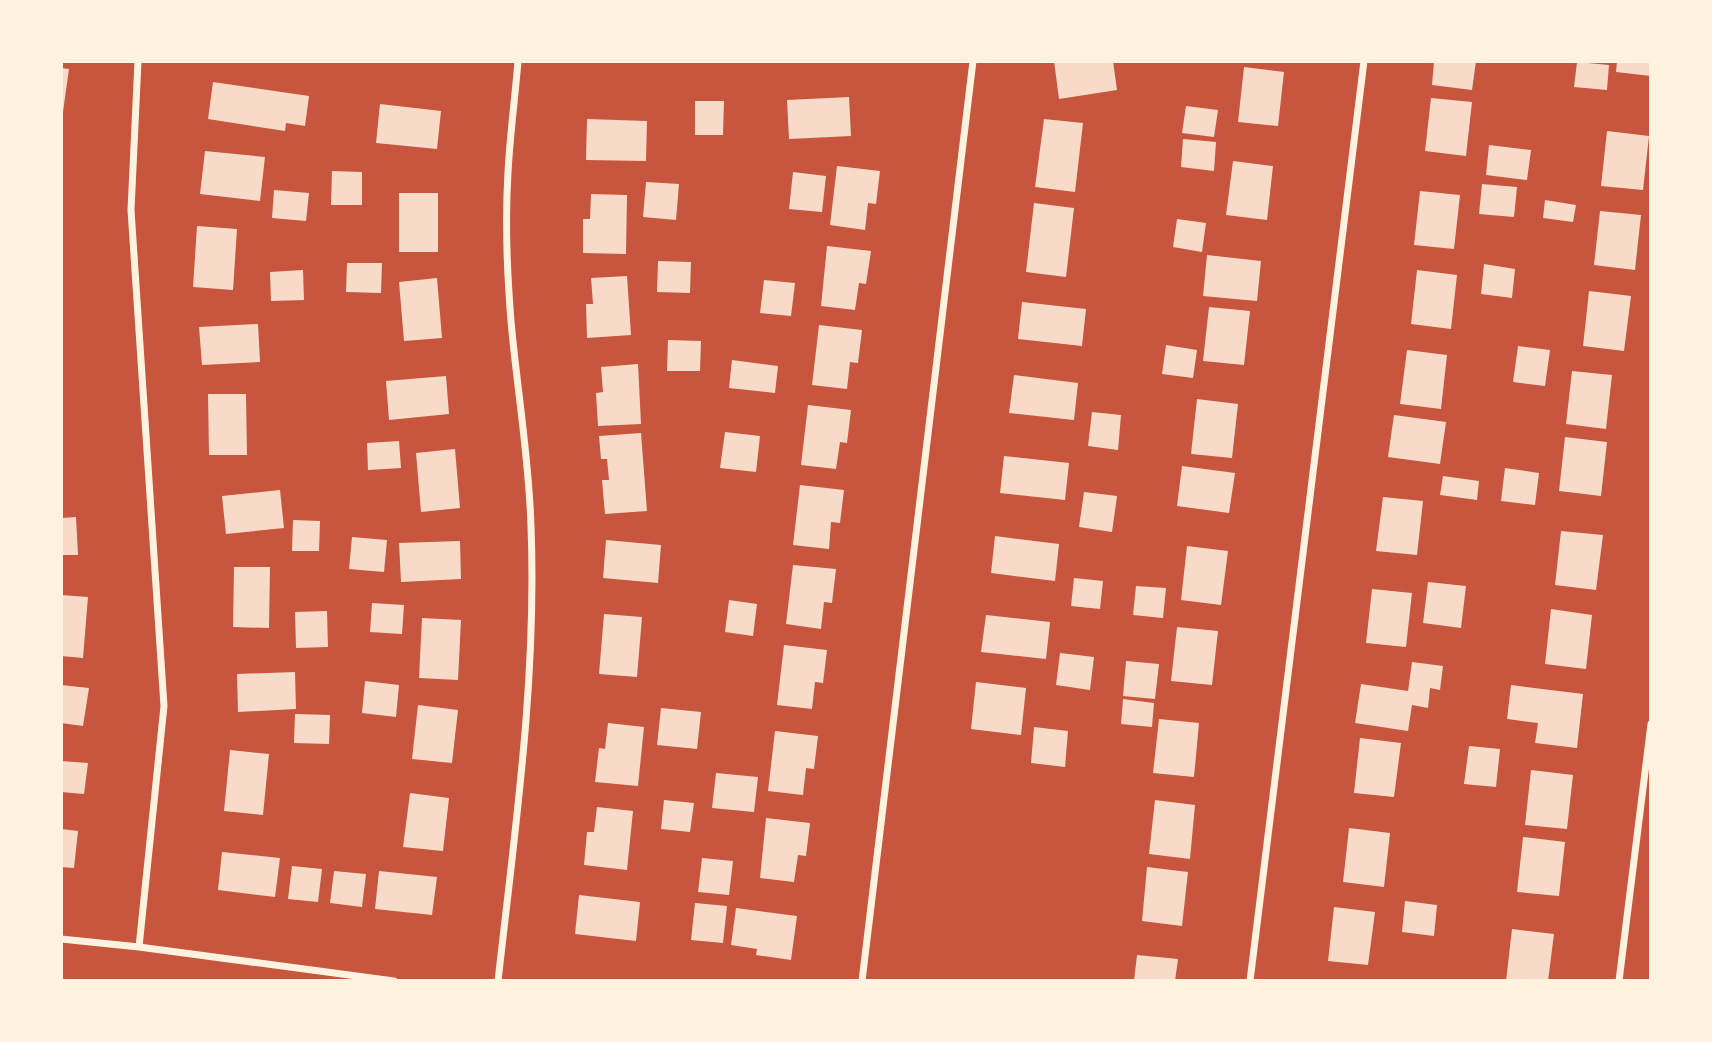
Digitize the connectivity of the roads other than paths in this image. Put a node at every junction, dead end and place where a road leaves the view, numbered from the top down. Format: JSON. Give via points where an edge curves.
{"nodes":[{"id":1,"x":138,"y":61,"type":"edge"},
{"id":2,"x":518,"y":61,"type":"edge"},
{"id":3,"x":973,"y":61,"type":"edge"},
{"id":4,"x":1364,"y":61,"type":"edge"},
{"id":5,"x":1651,"y":724,"type":"edge"},
{"id":6,"x":61,"y":939,"type":"edge"},
{"id":7,"x":139,"y":947,"type":"junction"},
{"id":8,"x":394,"y":981,"type":"edge"},
{"id":9,"x":498,"y":981,"type":"edge"},
{"id":10,"x":862,"y":981,"type":"edge"},
{"id":11,"x":1250,"y":981,"type":"edge"},
{"id":12,"x":1619,"y":981,"type":"edge"}],
"edges":[{"from":1,"to":7,"type":"street","via":[[131,210],[164,706]]},
{"from":2,"to":9,"type":"street","via":[[508,173],[508,244],[511,321],[530,501],[532,642]]},
{"from":3,"to":10,"type":"street"},
{"from":4,"to":11,"type":"street"},
{"from":5,"to":12,"type":"street"},
{"from":6,"to":7,"type":"street"},
{"from":7,"to":8,"type":"street"}]}
